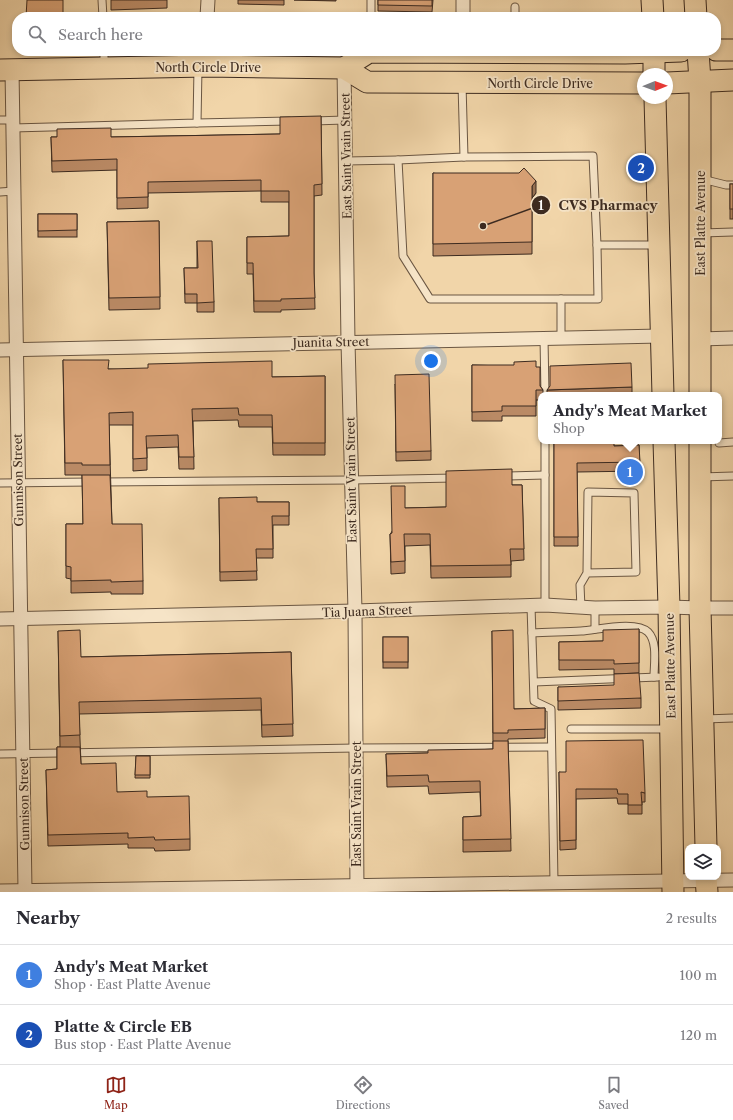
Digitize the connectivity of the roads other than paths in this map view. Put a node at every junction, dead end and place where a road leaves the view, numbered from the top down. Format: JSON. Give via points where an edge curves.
{"nodes":[{"id":1,"x":102,"y":0,"type":"edge"},
{"id":2,"x":208,"y":0,"type":"edge"},
{"id":3,"x":370,"y":0,"type":"edge"},
{"id":4,"x":463,"y":0,"type":"edge"},
{"id":5,"x":652,"y":0,"type":"edge"},
{"id":6,"x":695,"y":0,"type":"edge"},
{"id":7,"x":515,"y":7,"type":"dead end"},
{"id":8,"x":103,"y":12,"type":"edge"},
{"id":9,"x":207,"y":12,"type":"edge"},
{"id":10,"x":371,"y":12,"type":"edge"},
{"id":11,"x":463,"y":12,"type":"edge"},
{"id":12,"x":515,"y":12,"type":"edge"},
{"id":13,"x":653,"y":12,"type":"edge"},
{"id":14,"x":696,"y":12,"type":"edge"},
{"id":15,"x":721,"y":50,"type":"edge"},
{"id":16,"x":733,"y":50,"type":"edge"},
{"id":17,"x":363,"y":56,"type":"edge"},
{"id":18,"x":654,"y":56,"type":"edge"},
{"id":19,"x":698,"y":56,"type":"edge"},
{"id":20,"x":104,"y":60,"type":"edge"},
{"id":21,"x":204,"y":61,"type":"edge"},
{"id":22,"x":344,"y":68,"type":"junction"},
{"id":23,"x":654,"y":68,"type":"edge"},
{"id":24,"x":6,"y":70,"type":"edge"},
{"id":25,"x":733,"y":80,"type":"edge"},
{"id":26,"x":700,"y":81,"type":"junction"},
{"id":27,"x":462,"y":83,"type":"junction"},
{"id":28,"x":637,"y":83,"type":"edge"},
{"id":29,"x":673,"y":83,"type":"edge"},
{"id":30,"x":655,"y":104,"type":"edge"},
{"id":31,"x":0,"y":120,"type":"edge"},
{"id":32,"x":345,"y":120,"type":"junction"},
{"id":33,"x":298,"y":121,"type":"edge"},
{"id":34,"x":306,"y":121,"type":"edge"},
{"id":35,"x":197,"y":123,"type":"junction"},
{"id":36,"x":13,"y":124,"type":"junction"},
{"id":37,"x":464,"y":158,"type":"junction"},
{"id":38,"x":398,"y":160,"type":"junction"},
{"id":39,"x":346,"y":161,"type":"junction"},
{"id":40,"x":700,"y":178,"type":"junction"},
{"id":41,"x":733,"y":185,"type":"edge"},
{"id":42,"x":0,"y":192,"type":"edge"},
{"id":43,"x":14,"y":192,"type":"junction"},
{"id":44,"x":733,"y":232,"type":"edge"},
{"id":45,"x":700,"y":233,"type":"junction"},
{"id":46,"x":597,"y":245,"type":"junction"},
{"id":47,"x":659,"y":245,"type":"junction"},
{"id":48,"x":561,"y":299,"type":"junction"},
{"id":49,"x":661,"y":336,"type":"junction"},
{"id":50,"x":544,"y":338,"type":"junction"},
{"id":51,"x":561,"y":338,"type":"junction"},
{"id":52,"x":733,"y":338,"type":"edge"},
{"id":53,"x":700,"y":339,"type":"junction"},
{"id":54,"x":348,"y":342,"type":"junction"},
{"id":55,"x":0,"y":350,"type":"edge"},
{"id":56,"x":16,"y":350,"type":"junction"},
{"id":57,"x":545,"y":392,"type":"edge"},
{"id":58,"x":663,"y":392,"type":"edge"},
{"id":59,"x":700,"y":392,"type":"edge"},
{"id":60,"x":722,"y":442,"type":"edge"},
{"id":61,"x":733,"y":442,"type":"edge"},
{"id":62,"x":545,"y":444,"type":"edge"},
{"id":63,"x":664,"y":444,"type":"edge"},
{"id":64,"x":708,"y":444,"type":"edge"},
{"id":65,"x":545,"y":475,"type":"junction"},
{"id":66,"x":499,"y":476,"type":"edge"},
{"id":67,"x":733,"y":476,"type":"edge"},
{"id":68,"x":700,"y":477,"type":"junction"},
{"id":69,"x":460,"y":478,"type":"edge"},
{"id":70,"x":351,"y":480,"type":"junction"},
{"id":71,"x":0,"y":483,"type":"edge"},
{"id":72,"x":18,"y":483,"type":"junction"},
{"id":73,"x":586,"y":573,"type":"junction"},
{"id":74,"x":545,"y":605,"type":"junction"},
{"id":75,"x":531,"y":606,"type":"junction"},
{"id":76,"x":669,"y":607,"type":"junction"},
{"id":77,"x":581,"y":608,"type":"junction"},
{"id":78,"x":594,"y":608,"type":"junction"},
{"id":79,"x":700,"y":608,"type":"junction"},
{"id":80,"x":733,"y":608,"type":"edge"},
{"id":81,"x":355,"y":612,"type":"junction"},
{"id":82,"x":21,"y":619,"type":"junction"},
{"id":83,"x":0,"y":620,"type":"edge"},
{"id":84,"x":595,"y":629,"type":"junction"},
{"id":85,"x":532,"y":633,"type":"junction"},
{"id":86,"x":662,"y":676,"type":"junction"},
{"id":87,"x":534,"y":682,"type":"junction"},
{"id":88,"x":733,"y":718,"type":"edge"},
{"id":89,"x":703,"y":719,"type":"junction"},
{"id":90,"x":570,"y":729,"type":"dead end"},
{"id":91,"x":671,"y":729,"type":"junction"},
{"id":92,"x":551,"y":747,"type":"junction"},
{"id":93,"x":356,"y":748,"type":"junction"},
{"id":94,"x":0,"y":754,"type":"edge"},
{"id":95,"x":23,"y":754,"type":"junction"},
{"id":96,"x":706,"y":844,"type":"edge"},
{"id":97,"x":733,"y":880,"type":"edge"},
{"id":98,"x":554,"y":882,"type":"junction"},
{"id":99,"x":706,"y":883,"type":"edge"},
{"id":100,"x":503,"y":887,"type":"edge"},
{"id":101,"x":674,"y":887,"type":"edge"},
{"id":102,"x":357,"y":888,"type":"edge"},
{"id":103,"x":25,"y":890,"type":"junction"},
{"id":104,"x":0,"y":891,"type":"edge"}],
"edges":[{"from":1,"to":8,"type":"lane"},
{"from":2,"to":9,"type":"street"},
{"from":3,"to":10,"type":"lane"},
{"from":4,"to":11,"type":"street"},
{"from":5,"to":13,"type":"main road"},
{"from":6,"to":14,"type":"main road"},
{"from":7,"to":12,"type":"lane"},
{"from":15,"to":16,"type":"main road"},
{"from":17,"to":22,"type":"main road"},
{"from":18,"to":23,"type":"main road"},
{"from":19,"to":26,"type":"main road","name":"East Platte Avenue"},
{"from":20,"to":21,"type":"main road","name":"North Circle Drive"},
{"from":20,"to":24,"type":"main road","name":"North Circle Drive"},
{"from":21,"to":22,"type":"main road","name":"North Circle Drive"},
{"from":21,"to":35,"type":"lane"},
{"from":22,"to":27,"type":"main road","name":"North Circle Drive","via":[[367,82]]},
{"from":22,"to":32,"type":"street","name":"East Saint Vrain Street"},
{"from":24,"to":36,"type":"street","name":"Gunnison Street"},
{"from":25,"to":26,"type":"main road"},
{"from":26,"to":29,"type":"main road"},
{"from":26,"to":40,"type":"main road","name":"East Platte Avenue"},
{"from":27,"to":28,"type":"main road","name":"North Circle Drive"},
{"from":27,"to":37,"type":"lane"},
{"from":30,"to":47,"type":"main road"},
{"from":31,"to":36,"type":"lane"},
{"from":32,"to":34,"type":"lane"},
{"from":32,"to":39,"type":"street","name":"East Saint Vrain Street"},
{"from":33,"to":35,"type":"lane"},
{"from":35,"to":36,"type":"lane"},
{"from":36,"to":43,"type":"street","name":"Gunnison Street"},
{"from":37,"to":38,"type":"lane"},
{"from":37,"to":46,"type":"lane","via":[[594,156]]},
{"from":38,"to":39,"type":"lane"},
{"from":38,"to":48,"type":"lane","via":[[403,256],[430,299]]},
{"from":39,"to":54,"type":"street","name":"East Saint Vrain Street"},
{"from":40,"to":41,"type":"lane","via":[[726,186]]},
{"from":40,"to":45,"type":"main road","name":"East Platte Avenue"},
{"from":42,"to":43,"type":"lane"},
{"from":43,"to":56,"type":"street","name":"Gunnison Street"},
{"from":44,"to":45,"type":"lane"},
{"from":45,"to":53,"type":"main road","name":"East Platte Avenue"},
{"from":46,"to":47,"type":"lane"},
{"from":46,"to":48,"type":"lane","via":[[598,298]]},
{"from":47,"to":49,"type":"main road"},
{"from":48,"to":51,"type":"lane"},
{"from":49,"to":51,"type":"street","name":"Juanita Street"},
{"from":49,"to":58,"type":"main road"},
{"from":50,"to":51,"type":"street","name":"Juanita Street"},
{"from":50,"to":54,"type":"street","name":"Juanita Street"},
{"from":50,"to":57,"type":"lane"},
{"from":52,"to":53,"type":"street"},
{"from":53,"to":59,"type":"main road","name":"East Platte Avenue"},
{"from":54,"to":56,"type":"street","name":"Juanita Street"},
{"from":54,"to":70,"type":"street","name":"East Saint Vrain Street"},
{"from":55,"to":56,"type":"street","name":"Juanita Street"},
{"from":56,"to":72,"type":"street","name":"Gunnison Street"},
{"from":60,"to":61,"type":"lane"},
{"from":62,"to":65,"type":"lane"},
{"from":63,"to":76,"type":"main road","name":"East Platte Avenue"},
{"from":64,"to":68,"type":"main road"},
{"from":65,"to":66,"type":"lane"},
{"from":65,"to":74,"type":"lane"},
{"from":67,"to":68,"type":"lane"},
{"from":68,"to":79,"type":"main road"},
{"from":69,"to":70,"type":"lane"},
{"from":70,"to":72,"type":"lane"},
{"from":70,"to":81,"type":"street","name":"East Saint Vrain Street"},
{"from":71,"to":72,"type":"lane"},
{"from":72,"to":82,"type":"street","name":"Gunnison Street"},
{"from":73,"to":73,"type":"lane","via":[[636,572],[634,493],[588,492]]},
{"from":73,"to":77,"type":"lane","via":[[580,585]]},
{"from":74,"to":75,"type":"street","name":"Tia Juana Street"},
{"from":74,"to":77,"type":"street","name":"Tia Juana Street"},
{"from":75,"to":81,"type":"street","name":"Tia Juana Street"},
{"from":75,"to":85,"type":"lane"},
{"from":76,"to":78,"type":"street","name":"Tia Juana Street"},
{"from":76,"to":79,"type":"street","name":"Tia Juana Street"},
{"from":76,"to":86,"type":"main road","name":"East Platte Avenue"},
{"from":77,"to":78,"type":"street","name":"Tia Juana Street"},
{"from":78,"to":84,"type":"lane"},
{"from":79,"to":80,"type":"street","name":"Tia Juana Street"},
{"from":79,"to":89,"type":"main road"},
{"from":81,"to":82,"type":"street","name":"Tia Juana Street"},
{"from":81,"to":93,"type":"street","name":"East Saint Vrain Street"},
{"from":82,"to":83,"type":"street","name":"Tia Juana Street"},
{"from":82,"to":95,"type":"street","name":"Gunnison Street"},
{"from":84,"to":85,"type":"lane"},
{"from":84,"to":86,"type":"lane","via":[[626,626],[639,627],[648,632],[654,642]]},
{"from":85,"to":87,"type":"lane"},
{"from":86,"to":87,"type":"lane"},
{"from":86,"to":91,"type":"main road","name":"East Platte Avenue"},
{"from":87,"to":92,"type":"lane","via":[[534,701],[551,709]]},
{"from":88,"to":89,"type":"lane"},
{"from":89,"to":96,"type":"main road"},
{"from":90,"to":91,"type":"lane"},
{"from":91,"to":101,"type":"main road","name":"East Platte Avenue"},
{"from":92,"to":93,"type":"lane"},
{"from":92,"to":98,"type":"lane"},
{"from":93,"to":95,"type":"lane"},
{"from":93,"to":102,"type":"street","name":"East Saint Vrain Street"},
{"from":94,"to":95,"type":"lane"},
{"from":95,"to":103,"type":"street","name":"Gunnison Street"},
{"from":97,"to":99,"type":"street"},
{"from":98,"to":100,"type":"street"},
{"from":98,"to":101,"type":"street"},
{"from":99,"to":101,"type":"street"},
{"from":100,"to":102,"type":"street"},
{"from":102,"to":103,"type":"street"},
{"from":103,"to":104,"type":"street"}]}
